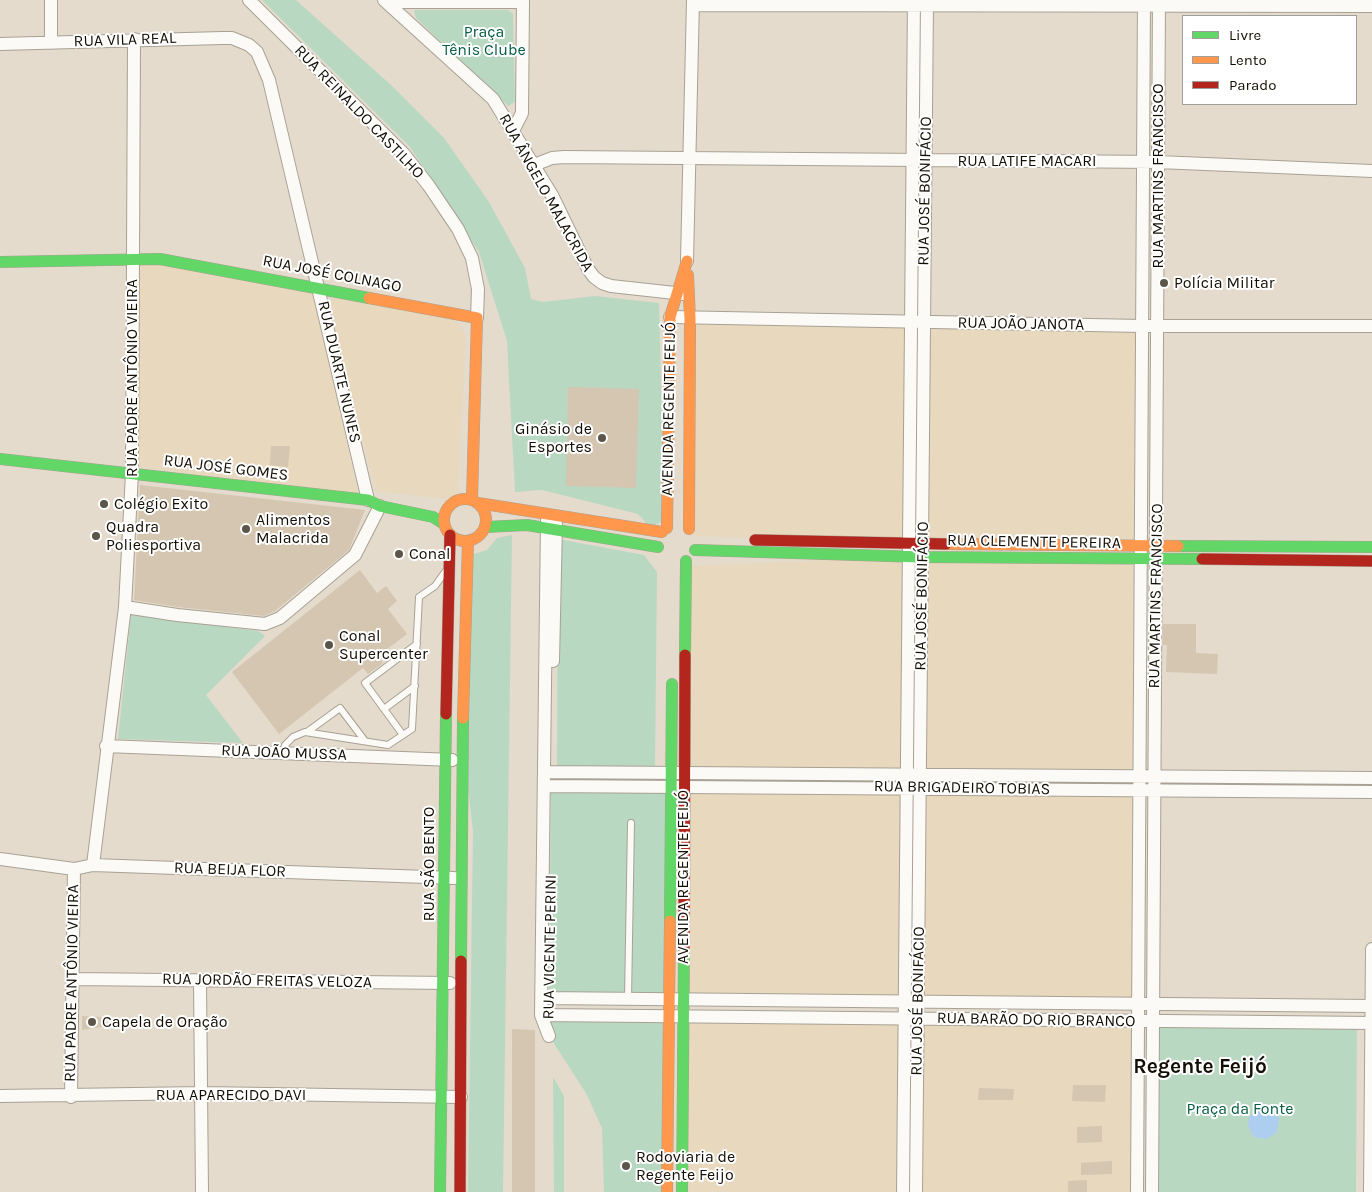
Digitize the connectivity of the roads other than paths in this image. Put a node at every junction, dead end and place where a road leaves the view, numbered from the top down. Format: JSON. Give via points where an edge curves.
{"nodes":[{"id":1,"x":51,"y":0,"type":"edge"},
{"id":2,"x":249,"y":0,"type":"edge"},
{"id":3,"x":385,"y":1,"type":"edge"},
{"id":4,"x":523,"y":1,"type":"edge"},
{"id":5,"x":914,"y":2,"type":"edge"},
{"id":6,"x":927,"y":2,"type":"edge"},
{"id":7,"x":1144,"y":2,"type":"edge"},
{"id":8,"x":1159,"y":2,"type":"edge"},
{"id":9,"x":693,"y":3,"type":"edge"},
{"id":10,"x":1372,"y":6,"type":"edge"},
{"id":11,"x":134,"y":39,"type":"junction"},
{"id":12,"x":51,"y":42,"type":"junction"},
{"id":13,"x":0,"y":44,"type":"edge"},
{"id":14,"x":249,"y":45,"type":"joint"},
{"id":15,"x":513,"y":131,"type":"junction"},
{"id":16,"x":689,"y":158,"type":"junction"},
{"id":17,"x":912,"y":160,"type":"junction"},
{"id":18,"x":926,"y":161,"type":"junction"},
{"id":19,"x":1143,"y":162,"type":"junction"},
{"id":20,"x":1158,"y":162,"type":"junction"},
{"id":21,"x":534,"y":165,"type":"junction"},
{"id":22,"x":1372,"y":171,"type":"edge"},
{"id":23,"x":133,"y":258,"type":"junction"},
{"id":24,"x":687,"y":261,"type":"joint"},
{"id":25,"x":0,"y":262,"type":"edge"},
{"id":26,"x":319,"y":286,"type":"junction"},
{"id":27,"x":684,"y":294,"type":"junction"},
{"id":28,"x":670,"y":317,"type":"junction"},
{"id":29,"x":477,"y":318,"type":"junction"},
{"id":30,"x":690,"y":318,"type":"junction"},
{"id":31,"x":911,"y":321,"type":"junction"},
{"id":32,"x":924,"y":322,"type":"junction"},
{"id":33,"x":1142,"y":326,"type":"junction"},
{"id":34,"x":1157,"y":326,"type":"junction"},
{"id":35,"x":1372,"y":326,"type":"edge"},
{"id":36,"x":670,"y":433,"type":"junction"},
{"id":37,"x":690,"y":433,"type":"junction"},
{"id":38,"x":0,"y":459,"type":"edge"},
{"id":39,"x":132,"y":473,"type":"junction"},
{"id":40,"x":475,"y":502,"type":"junction"},
{"id":41,"x":374,"y":503,"type":"junction"},
{"id":42,"x":552,"y":515,"type":"junction"},
{"id":43,"x":444,"y":524,"type":"junction"},
{"id":44,"x":485,"y":527,"type":"junction"},
{"id":45,"x":551,"y":530,"type":"junction"},
{"id":46,"x":664,"y":530,"type":"junction"},
{"id":47,"x":450,"y":535,"type":"junction"},
{"id":48,"x":694,"y":540,"type":"junction"},
{"id":49,"x":468,"y":541,"type":"junction"},
{"id":50,"x":916,"y":544,"type":"junction"},
{"id":51,"x":1156,"y":545,"type":"junction"},
{"id":52,"x":1141,"y":546,"type":"junction"},
{"id":53,"x":658,"y":547,"type":"junction"},
{"id":54,"x":1372,"y":547,"type":"edge"},
{"id":55,"x":916,"y":557,"type":"junction"},
{"id":56,"x":664,"y":558,"type":"dead end"},
{"id":57,"x":1141,"y":559,"type":"junction"},
{"id":58,"x":1156,"y":559,"type":"junction"},
{"id":59,"x":1372,"y":561,"type":"edge"},
{"id":60,"x":681,"y":562,"type":"junction"},
{"id":61,"x":449,"y":567,"type":"junction"},
{"id":62,"x":125,"y":607,"type":"junction"},
{"id":63,"x":673,"y":619,"type":"dead end"},
{"id":64,"x":673,"y":637,"type":"dead end"},
{"id":65,"x":685,"y":638,"type":"junction"},
{"id":66,"x":417,"y":644,"type":"junction"},
{"id":67,"x":672,"y":673,"type":"dead end"},
{"id":68,"x":414,"y":686,"type":"junction"},
{"id":69,"x":672,"y":700,"type":"junction"},
{"id":70,"x":684,"y":701,"type":"junction"},
{"id":71,"x":1139,"y":701,"type":"junction"},
{"id":72,"x":1155,"y":701,"type":"junction"},
{"id":73,"x":384,"y":709,"type":"junction"},
{"id":74,"x":307,"y":732,"type":"junction"},
{"id":75,"x":403,"y":735,"type":"junction"},
{"id":76,"x":365,"y":741,"type":"junction"},
{"id":77,"x":106,"y":746,"type":"junction"},
{"id":78,"x":283,"y":753,"type":"junction"},
{"id":79,"x":445,"y":760,"type":"junction"},
{"id":80,"x":462,"y":761,"type":"junction"},
{"id":81,"x":548,"y":772,"type":"junction"},
{"id":82,"x":678,"y":773,"type":"junction"},
{"id":83,"x":806,"y":773,"type":"junction"},
{"id":84,"x":914,"y":774,"type":"junction"},
{"id":85,"x":1139,"y":776,"type":"junction"},
{"id":86,"x":1154,"y":776,"type":"junction"},
{"id":87,"x":1372,"y":778,"type":"edge"},
{"id":88,"x":547,"y":786,"type":"junction"},
{"id":89,"x":678,"y":786,"type":"junction"},
{"id":90,"x":806,"y":787,"type":"junction"},
{"id":91,"x":913,"y":788,"type":"junction"},
{"id":92,"x":1139,"y":790,"type":"junction"},
{"id":93,"x":1154,"y":790,"type":"junction"},
{"id":94,"x":1372,"y":792,"type":"edge"},
{"id":95,"x":631,"y":822,"type":"dead end"},
{"id":96,"x":0,"y":859,"type":"edge"},
{"id":97,"x":93,"y":865,"type":"junction"},
{"id":98,"x":74,"y":869,"type":"junction"},
{"id":99,"x":445,"y":878,"type":"junction"},
{"id":100,"x":461,"y":878,"type":"junction"},
{"id":101,"x":1372,"y":949,"type":"edge"},
{"id":102,"x":73,"y":978,"type":"junction"},
{"id":103,"x":200,"y":980,"type":"junction"},
{"id":104,"x":444,"y":982,"type":"junction"},
{"id":105,"x":460,"y":984,"type":"junction"},
{"id":106,"x":545,"y":998,"type":"junction"},
{"id":107,"x":628,"y":999,"type":"junction"},
{"id":108,"x":670,"y":1000,"type":"junction"},
{"id":109,"x":683,"y":1000,"type":"junction"},
{"id":110,"x":911,"y":1002,"type":"junction"},
{"id":111,"x":1138,"y":1004,"type":"junction"},
{"id":112,"x":1153,"y":1004,"type":"junction"},
{"id":113,"x":1372,"y":1006,"type":"edge"},
{"id":114,"x":545,"y":1015,"type":"joint"},
{"id":115,"x":670,"y":1016,"type":"junction"},
{"id":116,"x":683,"y":1016,"type":"junction"},
{"id":117,"x":911,"y":1018,"type":"junction"},
{"id":118,"x":1153,"y":1020,"type":"junction"},
{"id":119,"x":1138,"y":1021,"type":"junction"},
{"id":120,"x":1372,"y":1022,"type":"edge"},
{"id":121,"x":202,"y":1093,"type":"junction"},
{"id":122,"x":0,"y":1096,"type":"edge"},
{"id":123,"x":443,"y":1096,"type":"junction"},
{"id":124,"x":71,"y":1097,"type":"junction"},
{"id":125,"x":461,"y":1097,"type":"junction"},
{"id":126,"x":668,"y":1154,"type":"junction"},
{"id":127,"x":682,"y":1156,"type":"junction"},
{"id":128,"x":202,"y":1192,"type":"edge"},
{"id":129,"x":440,"y":1192,"type":"edge"},
{"id":130,"x":460,"y":1192,"type":"edge"},
{"id":131,"x":667,"y":1192,"type":"edge"},
{"id":132,"x":682,"y":1192,"type":"edge"},
{"id":133,"x":904,"y":1192,"type":"edge"},
{"id":134,"x":916,"y":1192,"type":"edge"},
{"id":135,"x":1137,"y":1192,"type":"edge"},
{"id":136,"x":1152,"y":1192,"type":"edge"},
{"id":137,"x":1370,"y":1192,"type":"edge"}],
"edges":[{"from":1,"to":12,"type":"street"},
{"from":2,"to":29,"type":"street","name":"RUA REINALDO CASTILHO","via":[[404,154],[429,186],[458,229],[472,258],[478,289]]},
{"from":3,"to":4,"type":"street"},
{"from":3,"to":15,"type":"street","name":"RUA ÂNGELO MALACRIDA","via":[[489,95]]},
{"from":4,"to":15,"type":"street","via":[[522,113]]},
{"from":5,"to":6,"type":"street"},
{"from":5,"to":9,"type":"street"},
{"from":5,"to":17,"type":"street","name":"RUA JOSÉ BONIFÁCIO"},
{"from":6,"to":7,"type":"street"},
{"from":6,"to":18,"type":"street","name":"RUA JOSÉ BONIFÁCIO"},
{"from":7,"to":8,"type":"street"},
{"from":7,"to":19,"type":"street","name":"RUA MARTINS FRANCISCO"},
{"from":8,"to":10,"type":"street"},
{"from":8,"to":20,"type":"street","name":"RUA MARTINS FRANCISCO"},
{"from":9,"to":16,"type":"street","name":"AVENIDA REGENTE FEIJÓ"},
{"from":11,"to":12,"type":"street","name":"RUA VILA REAL"},
{"from":11,"to":14,"type":"street","name":"RUA VILA REAL","via":[[232,38]]},
{"from":11,"to":23,"type":"street","name":"RUA PADRE ANTÔNIO VIEIRA"},
{"from":12,"to":13,"type":"street","name":"RUA VILA REAL"},
{"from":14,"to":26,"type":"street","name":"RUA DUARTE NUNES","via":[[262,60],[269,80]]},
{"from":15,"to":21,"type":"street","name":"RUA ÂNGELO MALACRIDA"},
{"from":16,"to":17,"type":"street","name":"RUA LATIFE MACARI"},
{"from":16,"to":21,"type":"street","name":"RUA LATIFE MACARI","via":[[564,157]]},
{"from":16,"to":24,"type":"street","name":"AVENIDA REGENTE FEIJÓ"},
{"from":17,"to":18,"type":"street","name":"RUA LATIFE MACARI"},
{"from":17,"to":31,"type":"street","name":"RUA JOSÉ BONIFÁCIO"},
{"from":18,"to":19,"type":"street","name":"RUA LATIFE MACARI"},
{"from":18,"to":32,"type":"street","name":"RUA JOSÉ BONIFÁCIO"},
{"from":19,"to":20,"type":"street","name":"RUA LATIFE MACARI"},
{"from":19,"to":33,"type":"street","name":"RUA MARTINS FRANCISCO"},
{"from":20,"to":22,"type":"street","name":"RUA LATIFE MACARI"},
{"from":20,"to":34,"type":"street","name":"RUA MARTINS FRANCISCO"},
{"from":21,"to":27,"type":"street","name":"RUA ÂNGELO MALACRIDA","via":[[594,277],[611,286]]},
{"from":23,"to":25,"type":"street","name":"RUA JOSÉ COLNAGO"},
{"from":23,"to":26,"type":"street","name":"RUA JOSÉ COLNAGO","via":[[170,260]]},
{"from":23,"to":39,"type":"street","name":"RUA PADRE ANTÔNIO VIEIRA"},
{"from":24,"to":27,"type":"street","name":"AVENIDA REGENTE FEIJÓ"},
{"from":26,"to":29,"type":"street","name":"RUA JOSÉ COLNAGO"},
{"from":26,"to":41,"type":"street","name":"RUA DUARTE NUNES"},
{"from":27,"to":28,"type":"street","name":"AVENIDA REGENTE FEIJÓ"},
{"from":27,"to":30,"type":"street","name":"AVENIDA REGENTE FEIJÓ"},
{"from":28,"to":30,"type":"street","name":"RUA JOÃO JANOTA"},
{"from":28,"to":36,"type":"street","name":"AVENIDA REGENTE FEIJÓ"},
{"from":29,"to":40,"type":"street"},
{"from":30,"to":31,"type":"street","name":"RUA JOÃO JANOTA"},
{"from":30,"to":37,"type":"street","name":"AVENIDA REGENTE FEIJÓ"},
{"from":31,"to":32,"type":"street","name":"RUA JOÃO JANOTA"},
{"from":31,"to":50,"type":"street","name":"RUA JOSÉ BONIFÁCIO"},
{"from":32,"to":33,"type":"street","name":"RUA JOÃO JANOTA"},
{"from":32,"to":50,"type":"street","name":"RUA JOSÉ BONIFÁCIO"},
{"from":33,"to":34,"type":"street","name":"RUA JOÃO JANOTA"},
{"from":33,"to":52,"type":"street","name":"RUA MARTINS FRANCISCO"},
{"from":34,"to":35,"type":"street","name":"RUA JOÃO JANOTA"},
{"from":34,"to":51,"type":"street","name":"RUA MARTINS FRANCISCO"},
{"from":36,"to":37,"type":"street"},
{"from":36,"to":46,"type":"street","name":"AVENIDA REGENTE FEIJÓ"},
{"from":37,"to":48,"type":"street","name":"AVENIDA REGENTE FEIJÓ"},
{"from":38,"to":39,"type":"street","name":"RUA JOSÉ GOMES"},
{"from":39,"to":41,"type":"street","name":"RUA JOSÉ GOMES"},
{"from":39,"to":62,"type":"street","name":"RUA PADRE ANTÔNIO VIEIRA"},
{"from":40,"to":42,"type":"street"},
{"from":40,"to":43,"type":"street","via":[[465,499],[452,503],[445,514]]},
{"from":40,"to":44,"type":"street","via":[[485,514]]},
{"from":41,"to":43,"type":"street","name":"RUA JOSÉ GOMES","via":[[422,513]]},
{"from":41,"to":62,"type":"street","via":[[355,555],[280,618],[265,624]]},
{"from":42,"to":45,"type":"street","name":"RUA VICENTE PERINI"},
{"from":42,"to":46,"type":"street"},
{"from":43,"to":47,"type":"street"},
{"from":44,"to":45,"type":"street","via":[[527,525]]},
{"from":44,"to":49,"type":"street","via":[[479,536]]},
{"from":45,"to":53,"type":"street"},
{"from":45,"to":81,"type":"street","name":"RUA VICENTE PERINI"},
{"from":46,"to":48,"type":"street","via":[[681,525]]},
{"from":46,"to":53,"type":"street","name":"AVENIDA REGENTE FEIJÓ"},
{"from":47,"to":49,"type":"street"},
{"from":47,"to":61,"type":"street","name":"RUA SÃO BENTO"},
{"from":48,"to":50,"type":"street","name":"RUA CLEMENTE PEREIRA"},
{"from":48,"to":55,"type":"street","name":"RUA CLEMENTE PEREIRA"},
{"from":48,"to":60,"type":"street"},
{"from":49,"to":80,"type":"street","name":"RUA SÃO BENTO"},
{"from":50,"to":52,"type":"street","name":"RUA CLEMENTE PEREIRA"},
{"from":50,"to":55,"type":"street","name":"RUA JOSÉ BONIFÁCIO"},
{"from":51,"to":52,"type":"street","name":"RUA CLEMENTE PEREIRA"},
{"from":51,"to":54,"type":"street","name":"RUA CLEMENTE PEREIRA"},
{"from":51,"to":58,"type":"street","name":"RUA MARTINS FRANCISCO"},
{"from":52,"to":57,"type":"street","name":"RUA MARTINS FRANCISCO"},
{"from":53,"to":56,"type":"street"},
{"from":55,"to":57,"type":"street","name":"RUA CLEMENTE PEREIRA"},
{"from":55,"to":84,"type":"street","name":"RUA JOSÉ BONIFÁCIO"},
{"from":57,"to":58,"type":"street","name":"RUA CLEMENTE PEREIRA"},
{"from":57,"to":71,"type":"street","name":"RUA MARTINS FRANCISCO"},
{"from":58,"to":59,"type":"street","name":"RUA CLEMENTE PEREIRA"},
{"from":58,"to":72,"type":"street","name":"RUA MARTINS FRANCISCO"},
{"from":60,"to":63,"type":"street"},
{"from":60,"to":65,"type":"street","name":"AVENIDA REGENTE FEIJÓ"},
{"from":61,"to":66,"type":"lane","via":[[435,586],[419,597]]},
{"from":61,"to":79,"type":"street","name":"RUA SÃO BENTO"},
{"from":62,"to":77,"type":"street","name":"RUA PADRE ANTÔNIO VIEIRA"},
{"from":64,"to":65,"type":"street"},
{"from":65,"to":70,"type":"street","name":"AVENIDA REGENTE FEIJÓ"},
{"from":66,"to":68,"type":"lane"},
{"from":66,"to":73,"type":"lane","via":[[366,682]]},
{"from":67,"to":69,"type":"street","name":"AVENIDA REGENTE FEIJÓ"},
{"from":68,"to":73,"type":"lane"},
{"from":68,"to":75,"type":"lane","via":[[412,729]]},
{"from":69,"to":70,"type":"street"},
{"from":69,"to":82,"type":"street","name":"AVENIDA REGENTE FEIJÓ"},
{"from":70,"to":82,"type":"street","name":"AVENIDA REGENTE FEIJÓ"},
{"from":71,"to":72,"type":"street"},
{"from":71,"to":85,"type":"street","name":"RUA MARTINS FRANCISCO"},
{"from":72,"to":86,"type":"street","name":"RUA MARTINS FRANCISCO"},
{"from":73,"to":75,"type":"lane"},
{"from":74,"to":76,"type":"lane"},
{"from":74,"to":76,"type":"lane","via":[[340,708]]},
{"from":74,"to":78,"type":"lane","via":[[293,737],[285,745]]},
{"from":75,"to":76,"type":"lane","via":[[388,745]]},
{"from":77,"to":78,"type":"street","name":"RUA JOÃO MUSSA"},
{"from":77,"to":97,"type":"street","name":"RUA PADRE ANTÔNIO VIEIRA"},
{"from":78,"to":79,"type":"street","name":"RUA JOÃO MUSSA"},
{"from":79,"to":80,"type":"street","name":"RUA JOÃO MUSSA"},
{"from":79,"to":99,"type":"street","name":"RUA SÃO BENTO"},
{"from":80,"to":100,"type":"street","name":"RUA SÃO BENTO"},
{"from":81,"to":82,"type":"street","name":"RUA BRIGADEIRO TOBIAS"},
{"from":81,"to":88,"type":"street","name":"RUA VICENTE PERINI"},
{"from":82,"to":83,"type":"street","name":"RUA BRIGADEIRO TOBIAS"},
{"from":82,"to":89,"type":"street","name":"AVENIDA REGENTE FEIJÓ"},
{"from":83,"to":84,"type":"street","name":"RUA BRIGADEIRO TOBIAS"},
{"from":83,"to":90,"type":"street"},
{"from":84,"to":85,"type":"street","name":"RUA BRIGADEIRO TOBIAS"},
{"from":84,"to":91,"type":"street","name":"RUA JOSÉ BONIFÁCIO"},
{"from":85,"to":86,"type":"street","name":"RUA BRIGADEIRO TOBIAS"},
{"from":85,"to":92,"type":"street","name":"RUA MARTINS FRANCISCO"},
{"from":86,"to":87,"type":"street","name":"RUA BRIGADEIRO TOBIAS"},
{"from":86,"to":93,"type":"street","name":"RUA MARTINS FRANCISCO"},
{"from":88,"to":89,"type":"street","name":"RUA BRIGADEIRO TOBIAS"},
{"from":88,"to":106,"type":"street","name":"RUA VICENTE PERINI"},
{"from":89,"to":90,"type":"street","name":"RUA BRIGADEIRO TOBIAS"},
{"from":89,"to":108,"type":"street","name":"AVENIDA REGENTE FEIJÓ"},
{"from":89,"to":109,"type":"street","name":"AVENIDA REGENTE FEIJÓ"},
{"from":90,"to":91,"type":"street","name":"RUA BRIGADEIRO TOBIAS"},
{"from":91,"to":92,"type":"street","name":"RUA BRIGADEIRO TOBIAS"},
{"from":91,"to":110,"type":"street","name":"RUA JOSÉ BONIFÁCIO"},
{"from":92,"to":93,"type":"street","name":"RUA BRIGADEIRO TOBIAS"},
{"from":92,"to":111,"type":"street","name":"RUA MARTINS FRANCISCO"},
{"from":93,"to":94,"type":"street","name":"RUA BRIGADEIRO TOBIAS"},
{"from":93,"to":112,"type":"street","name":"RUA MARTINS FRANCISCO"},
{"from":95,"to":107,"type":"lane"},
{"from":96,"to":98,"type":"street","name":"RUA BEIJA FLOR"},
{"from":97,"to":98,"type":"street","name":"RUA BEIJA FLOR"},
{"from":97,"to":99,"type":"street","name":"RUA BEIJA FLOR"},
{"from":98,"to":102,"type":"street","name":"RUA PADRE ANTÔNIO VIEIRA"},
{"from":99,"to":100,"type":"street","name":"RUA BEIJA FLOR"},
{"from":99,"to":104,"type":"street","name":"RUA SÃO BENTO"},
{"from":100,"to":105,"type":"street","name":"RUA SÃO BENTO"},
{"from":101,"to":113,"type":"street"},
{"from":102,"to":103,"type":"street","name":"RUA JORDÃO FREITAS VELOZA"},
{"from":102,"to":124,"type":"street","name":"RUA PADRE ANTÔNIO VIEIRA"},
{"from":103,"to":104,"type":"street","name":"RUA JORDÃO FREITAS VELOZA"},
{"from":103,"to":121,"type":"street"},
{"from":104,"to":105,"type":"street","name":"RUA JORDÃO FREITAS VELOZA"},
{"from":104,"to":123,"type":"street","name":"RUA SÃO BENTO"},
{"from":105,"to":125,"type":"street","name":"RUA SÃO BENTO"},
{"from":106,"to":107,"type":"street","name":"RUA BARÃO DO RIO BRANCO"},
{"from":106,"to":114,"type":"street","name":"RUA VICENTE PERINI"},
{"from":107,"to":108,"type":"street","name":"RUA BARÃO DO RIO BRANCO"},
{"from":108,"to":109,"type":"street","name":"RUA BARÃO DO RIO BRANCO"},
{"from":108,"to":115,"type":"street","name":"AVENIDA REGENTE FEIJÓ"},
{"from":109,"to":110,"type":"street","name":"RUA BARÃO DO RIO BRANCO"},
{"from":109,"to":116,"type":"street","name":"AVENIDA REGENTE FEIJÓ"},
{"from":110,"to":111,"type":"street","name":"RUA BARÃO DO RIO BRANCO"},
{"from":110,"to":117,"type":"street","name":"RUA JOSÉ BONIFÁCIO"},
{"from":111,"to":112,"type":"street","name":"RUA BARÃO DO RIO BRANCO"},
{"from":111,"to":119,"type":"street","name":"RUA MARTINS FRANCISCO"},
{"from":112,"to":113,"type":"street","name":"RUA BARÃO DO RIO BRANCO"},
{"from":112,"to":118,"type":"street","name":"RUA MARTINS FRANCISCO"},
{"from":113,"to":120,"type":"street"},
{"from":114,"to":115,"type":"street","name":"RUA BARÃO DO RIO BRANCO"},
{"from":115,"to":116,"type":"street","name":"RUA BARÃO DO RIO BRANCO"},
{"from":115,"to":126,"type":"street","name":"AVENIDA REGENTE FEIJÓ"},
{"from":116,"to":117,"type":"street","name":"RUA BARÃO DO RIO BRANCO"},
{"from":116,"to":127,"type":"street","name":"AVENIDA REGENTE FEIJÓ"},
{"from":117,"to":119,"type":"street","name":"RUA BARÃO DO RIO BRANCO"},
{"from":117,"to":133,"type":"street","name":"RUA JOSÉ BONIFÁCIO"},
{"from":117,"to":134,"type":"street","name":"RUA JOSÉ BONIFÁCIO"},
{"from":118,"to":119,"type":"street","name":"RUA BARÃO DO RIO BRANCO"},
{"from":118,"to":120,"type":"street","name":"RUA BARÃO DO RIO BRANCO"},
{"from":118,"to":136,"type":"street","name":"RUA MARTINS FRANCISCO"},
{"from":119,"to":135,"type":"street","name":"RUA MARTINS FRANCISCO"},
{"from":120,"to":137,"type":"street"},
{"from":121,"to":123,"type":"street","name":"RUA APARECIDO DAVI"},
{"from":121,"to":124,"type":"street","name":"RUA APARECIDO DAVI"},
{"from":121,"to":128,"type":"street"},
{"from":122,"to":124,"type":"street","name":"RUA APARECIDO DAVI"},
{"from":123,"to":125,"type":"street","name":"RUA APARECIDO DAVI"},
{"from":123,"to":129,"type":"street","name":"RUA SÃO BENTO"},
{"from":125,"to":130,"type":"street","name":"RUA SÃO BENTO"},
{"from":126,"to":127,"type":"street"},
{"from":126,"to":131,"type":"street","name":"AVENIDA REGENTE FEIJÓ"},
{"from":127,"to":132,"type":"street","name":"AVENIDA REGENTE FEIJÓ"}]}
